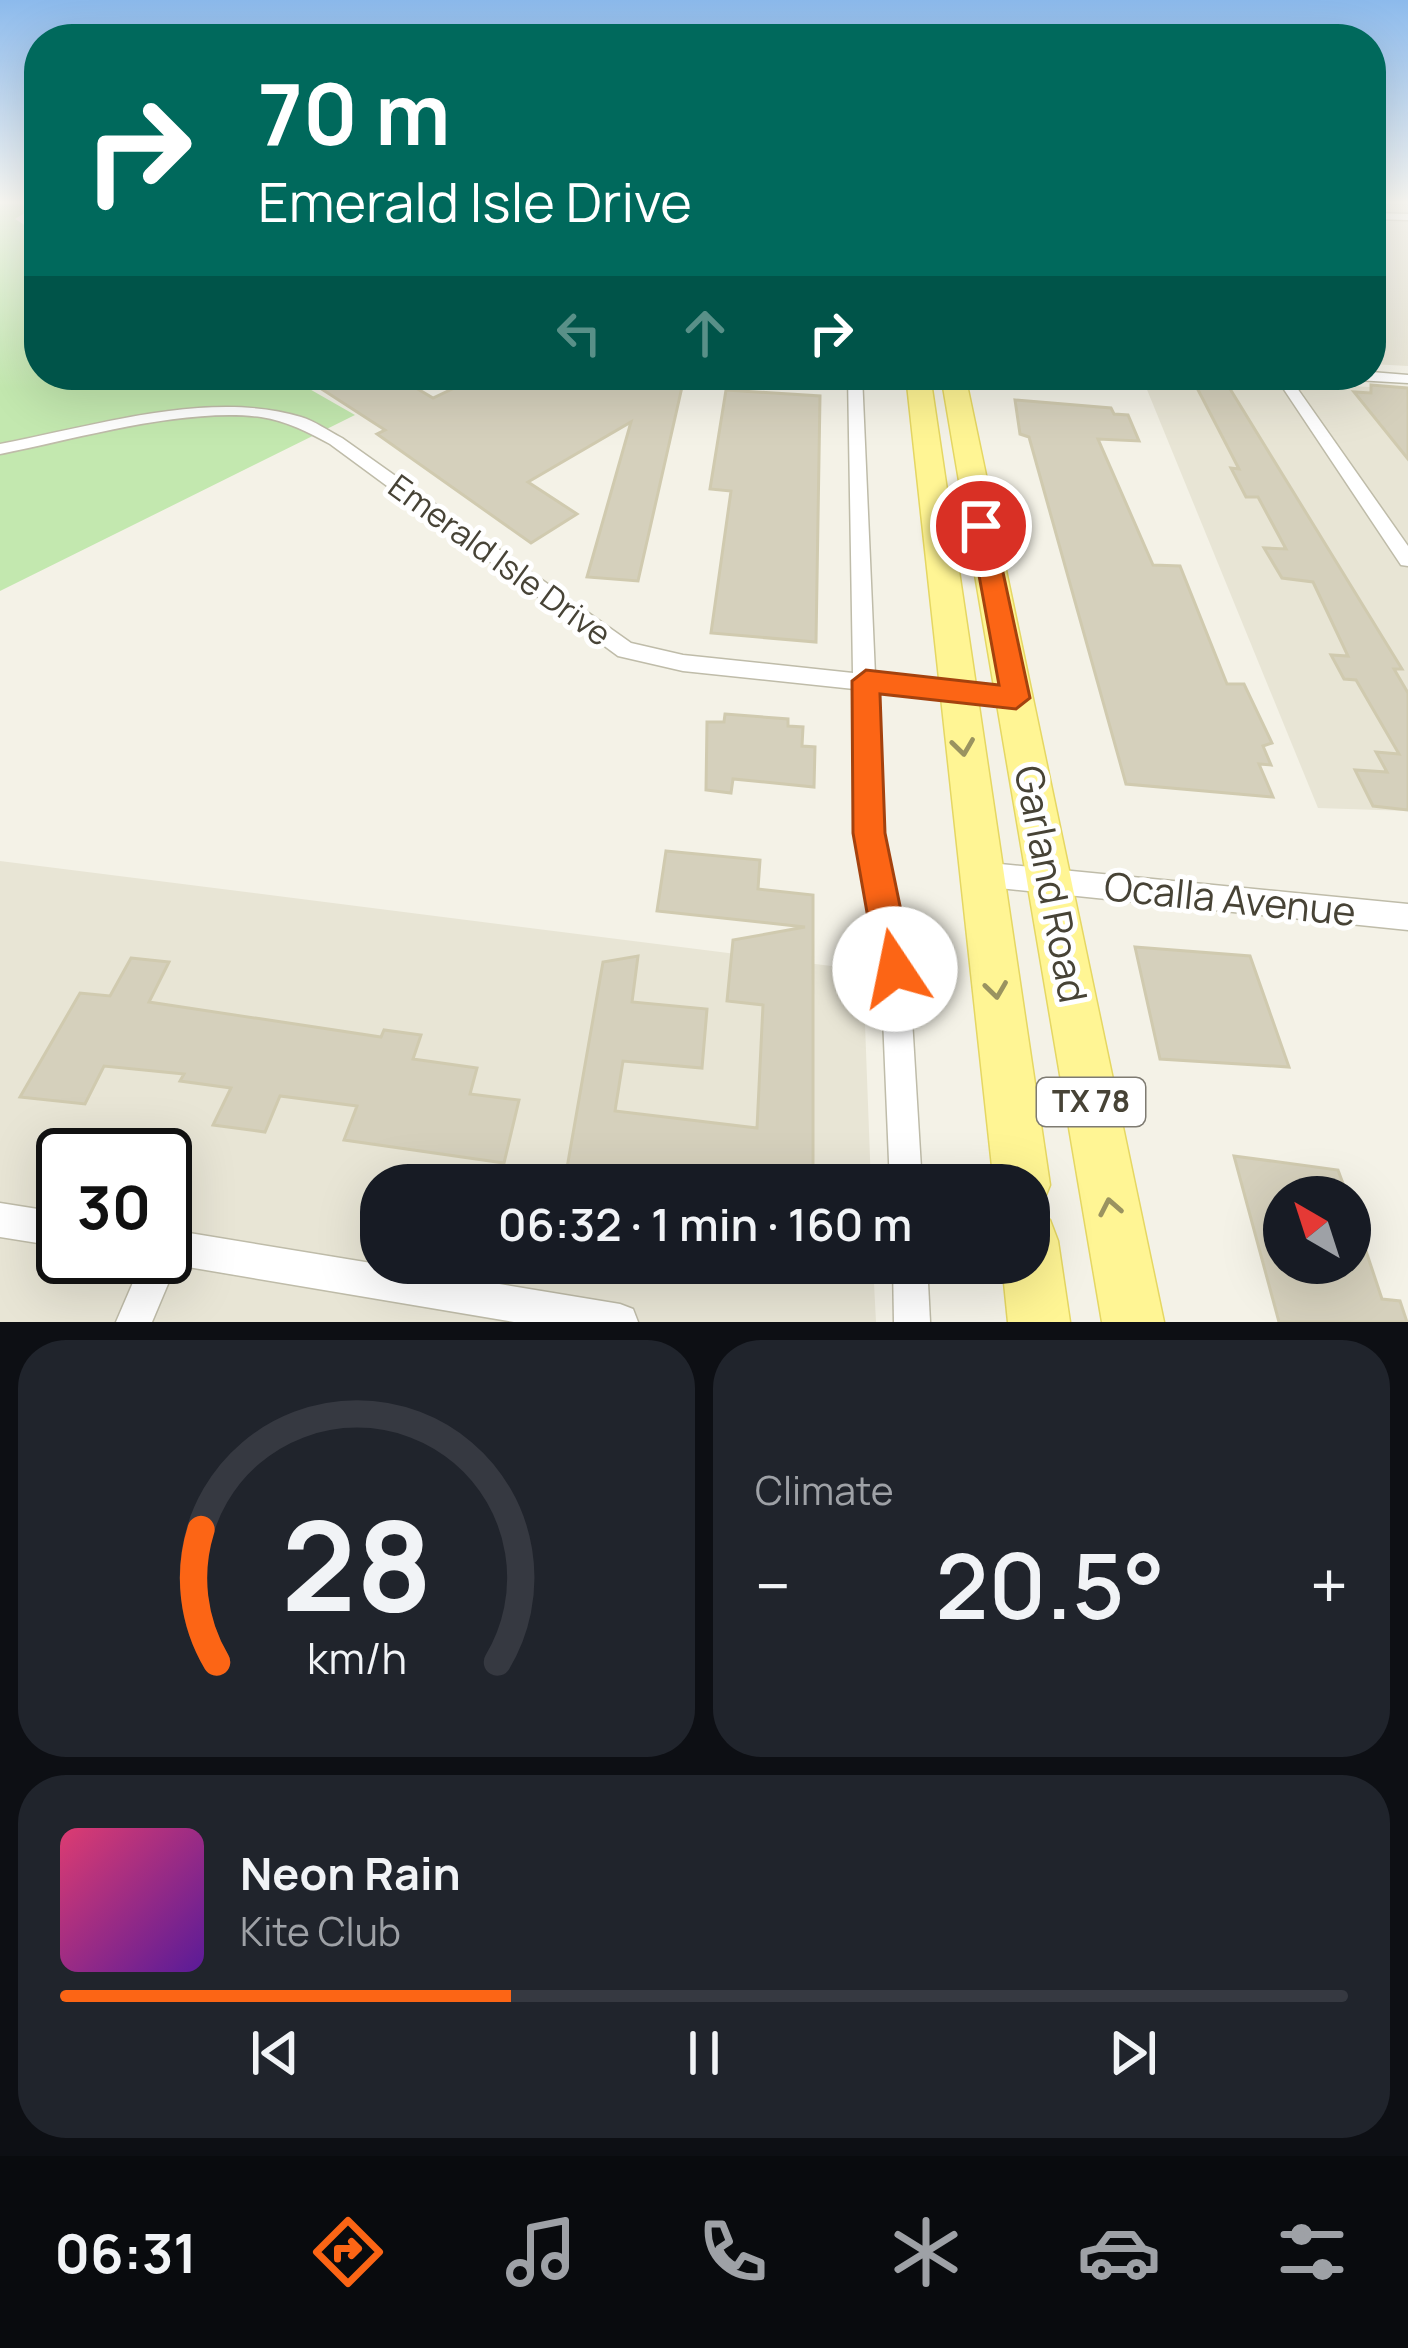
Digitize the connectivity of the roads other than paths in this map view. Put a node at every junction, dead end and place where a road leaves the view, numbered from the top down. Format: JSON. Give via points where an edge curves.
{"nodes":[{"id":1,"x":856,"y":390,"type":"edge"},
{"id":2,"x":920,"y":390,"type":"edge"},
{"id":3,"x":955,"y":390,"type":"edge"},
{"id":4,"x":1291,"y":390,"type":"edge"},
{"id":5,"x":0,"y":449,"type":"edge"},
{"id":6,"x":1408,"y":560,"type":"edge"},
{"id":7,"x":866,"y":681,"type":"junction"},
{"id":8,"x":956,"y":695,"type":"junction"},
{"id":9,"x":1016,"y":698,"type":"junction"},
{"id":10,"x":980,"y":874,"type":"junction"},
{"id":11,"x":1052,"y":881,"type":"junction"},
{"id":12,"x":1408,"y":917,"type":"edge"},
{"id":13,"x":905,"y":1164,"type":"edge"},
{"id":14,"x":1019,"y":1164,"type":"edge"},
{"id":15,"x":0,"y":1220,"type":"edge"},
{"id":16,"x":36,"y":1226,"type":"edge"},
{"id":17,"x":192,"y":1254,"type":"edge"},
{"id":18,"x":150,"y":1284,"type":"edge"},
{"id":19,"x":911,"y":1284,"type":"edge"},
{"id":20,"x":1034,"y":1284,"type":"edge"},
{"id":21,"x":134,"y":1322,"type":"edge"},
{"id":22,"x":620,"y":1322,"type":"edge"},
{"id":23,"x":912,"y":1322,"type":"edge"},
{"id":24,"x":1039,"y":1322,"type":"edge"},
{"id":25,"x":1133,"y":1322,"type":"edge"}],
"edges":[{"from":1,"to":7,"type":"street"},
{"from":2,"to":8,"type":"main road","name":"Garland Road","number":"TX 78"},
{"from":3,"to":9,"type":"main road","name":"Garland Road","number":"TX 78"},
{"from":4,"to":6,"type":"street"},
{"from":5,"to":7,"type":"street","name":"Emerald Isle Drive","via":[[183,414],[280,415],[337,441],[625,650]]},
{"from":7,"to":8,"type":"street","name":"Emerald Isle Drive"},
{"from":7,"to":13,"type":"street","via":[[869,833],[895,969]]},
{"from":8,"to":9,"type":"street","name":"Emerald Isle Drive"},
{"from":8,"to":10,"type":"main road","name":"Garland Road","number":"TX 78","one_way":true},
{"from":9,"to":11,"type":"main road","name":"Garland Road","number":"TX 78"},
{"from":10,"to":11,"type":"street","name":"Ocalla Avenue"},
{"from":10,"to":14,"type":"main road","name":"Garland Road","number":"TX 78","one_way":true},
{"from":11,"to":12,"type":"street","name":"Ocalla Avenue"},
{"from":25,"to":11,"type":"main road","name":"Garland Road","number":"TX 78","one_way":true},
{"from":15,"to":16,"type":"street"},
{"from":17,"to":22,"type":"street"},
{"from":18,"to":21,"type":"street"},
{"from":19,"to":23,"type":"street"},
{"from":20,"to":24,"type":"main road"}]}
